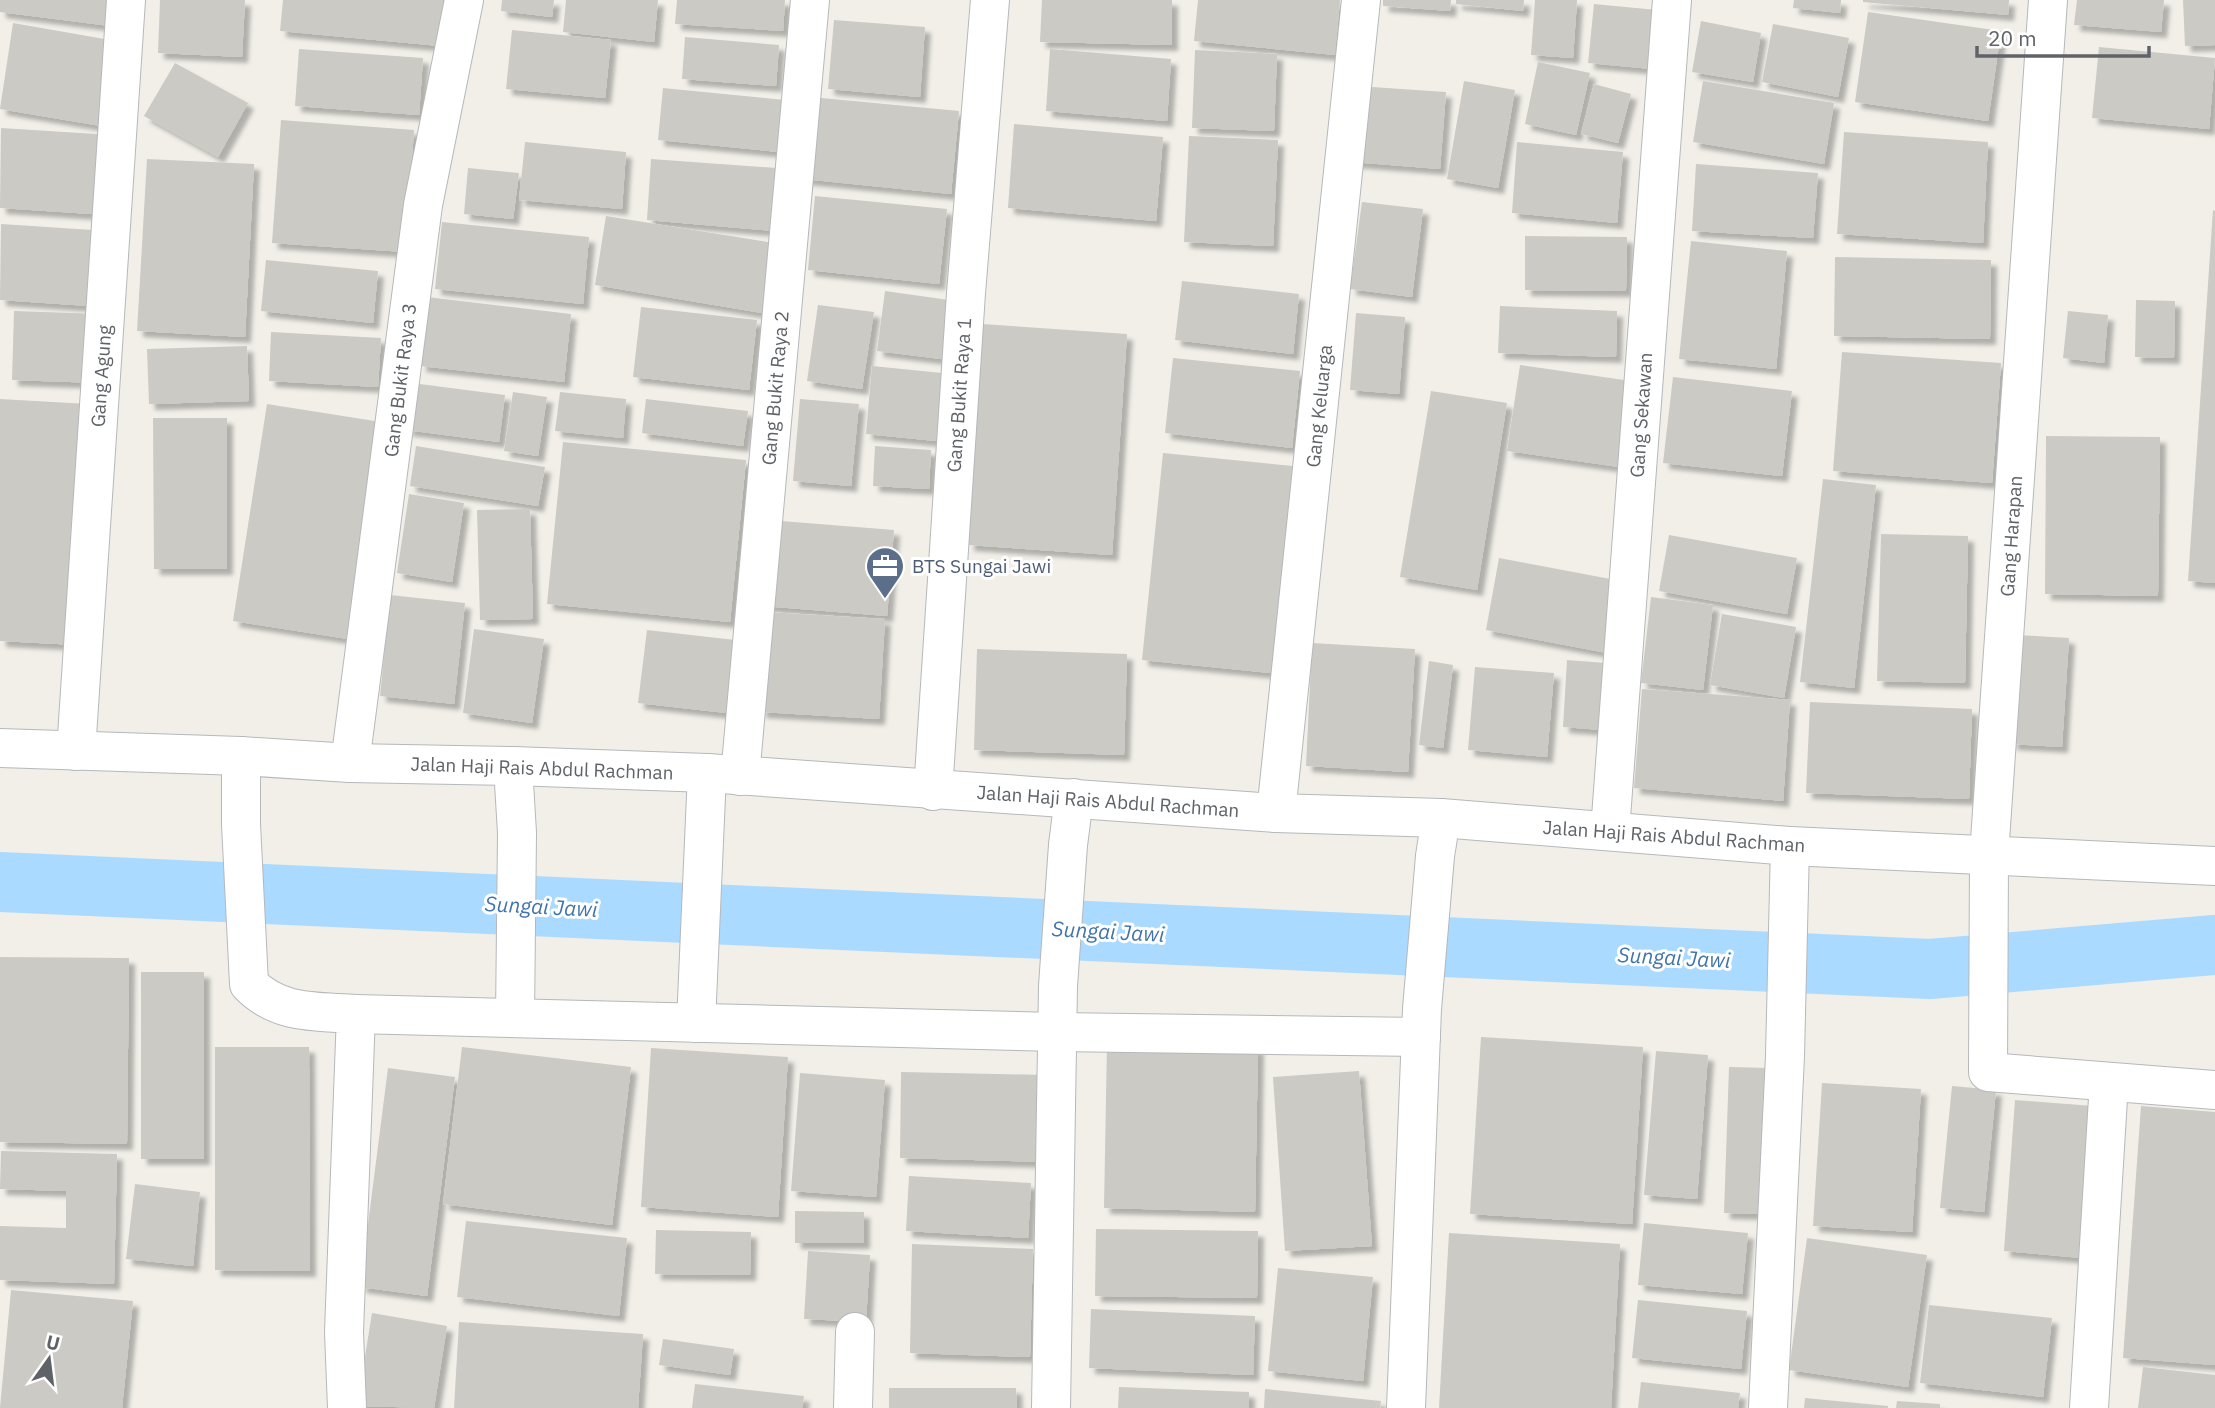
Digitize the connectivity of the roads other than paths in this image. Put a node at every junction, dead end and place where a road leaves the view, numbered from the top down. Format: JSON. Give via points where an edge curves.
{"nodes":[{"id":1,"x":126,"y":0,"type":"edge"},
{"id":2,"x":464,"y":0,"type":"edge"},
{"id":3,"x":810,"y":0,"type":"edge"},
{"id":4,"x":990,"y":0,"type":"edge"},
{"id":5,"x":1361,"y":0,"type":"edge"},
{"id":6,"x":1672,"y":0,"type":"edge"},
{"id":7,"x":2048,"y":0,"type":"edge"},
{"id":8,"x":0,"y":748,"type":"edge"},
{"id":9,"x":76,"y":751,"type":"junction"},
{"id":10,"x":242,"y":755,"type":"junction"},
{"id":11,"x":350,"y":763,"type":"junction"},
{"id":12,"x":513,"y":766,"type":"junction"},
{"id":13,"x":723,"y":774,"type":"junction"},
{"id":14,"x":933,"y":791,"type":"junction"},
{"id":15,"x":1074,"y":798,"type":"junction"},
{"id":16,"x":1276,"y":813,"type":"junction"},
{"id":17,"x":1441,"y":818,"type":"junction"},
{"id":18,"x":1610,"y":831,"type":"junction"},
{"id":19,"x":1790,"y":846,"type":"junction"},
{"id":20,"x":1989,"y":855,"type":"junction"},
{"id":21,"x":2215,"y":866,"type":"edge"},
{"id":22,"x":696,"y":1005,"type":"junction"},
{"id":23,"x":356,"y":1014,"type":"junction"},
{"id":24,"x":515,"y":1018,"type":"junction"},
{"id":25,"x":1421,"y":1023,"type":"junction"},
{"id":26,"x":1057,"y":1032,"type":"junction"},
{"id":27,"x":2109,"y":1082,"type":"junction"},
{"id":28,"x":2215,"y":1090,"type":"edge"},
{"id":29,"x":855,"y":1332,"type":"dead end"},
{"id":30,"x":347,"y":1408,"type":"edge"},
{"id":31,"x":853,"y":1408,"type":"edge"},
{"id":32,"x":1051,"y":1408,"type":"edge"},
{"id":33,"x":1406,"y":1408,"type":"edge"},
{"id":34,"x":1768,"y":1408,"type":"edge"},
{"id":35,"x":2088,"y":1408,"type":"edge"}],
"edges":[{"from":1,"to":9,"type":"street","name":"Gang Agung"},
{"from":2,"to":11,"type":"street","name":"Gang Bukit Raya 3","via":[[423,205]]},
{"from":3,"to":13,"type":"street","name":"Gang Bukit Raya 2"},
{"from":4,"to":14,"type":"street","name":"Gang Bukit Raya 1"},
{"from":5,"to":16,"type":"street","name":"Gang Keluarga"},
{"from":6,"to":18,"type":"street","name":"Gang Sekawan"},
{"from":7,"to":20,"type":"street","name":"Gang Harapan"},
{"from":8,"to":9,"type":"street","name":"Jalan Haji Rais Abdul Rachman"},
{"from":9,"to":10,"type":"street","name":"Jalan Haji Rais Abdul Rachman"},
{"from":10,"to":11,"type":"street","name":"Jalan Haji Rais Abdul Rachman"},
{"from":10,"to":23,"type":"street","via":[[249,984],[263,999],[293,1009]]},
{"from":11,"to":12,"type":"street","name":"Jalan Haji Rais Abdul Rachman"},
{"from":12,"to":13,"type":"street","name":"Jalan Haji Rais Abdul Rachman"},
{"from":12,"to":24,"type":"street"},
{"from":13,"to":14,"type":"street","name":"Jalan Haji Rais Abdul Rachman"},
{"from":13,"to":22,"type":"street","name":"Gang Bukit Raya 2","via":[[705,852]]},
{"from":14,"to":15,"type":"street","name":"Jalan Haji Rais Abdul Rachman"},
{"from":15,"to":16,"type":"street","name":"Jalan Haji Rais Abdul Rachman"},
{"from":15,"to":26,"type":"street"},
{"from":16,"to":17,"type":"street","name":"Jalan Haji Rais Abdul Rachman"},
{"from":17,"to":18,"type":"street","name":"Jalan Haji Rais Abdul Rachman"},
{"from":17,"to":25,"type":"street"},
{"from":18,"to":19,"type":"street","name":"Jalan Haji Rais Abdul Rachman"},
{"from":19,"to":20,"type":"street","name":"Jalan Haji Rais Abdul Rachman"},
{"from":19,"to":34,"type":"street"},
{"from":20,"to":21,"type":"street","name":"Jalan Haji Rais Abdul Rachman"},
{"from":20,"to":27,"type":"street","name":"Gang Harapan","via":[[1988,1059]]},
{"from":22,"to":24,"type":"street"},
{"from":22,"to":26,"type":"street"},
{"from":23,"to":24,"type":"street"},
{"from":23,"to":30,"type":"street","via":[[344,1332]]},
{"from":25,"to":26,"type":"street"},
{"from":25,"to":33,"type":"street"},
{"from":26,"to":32,"type":"street"},
{"from":27,"to":28,"type":"street"},
{"from":27,"to":35,"type":"street"},
{"from":29,"to":31,"type":"street"}]}
